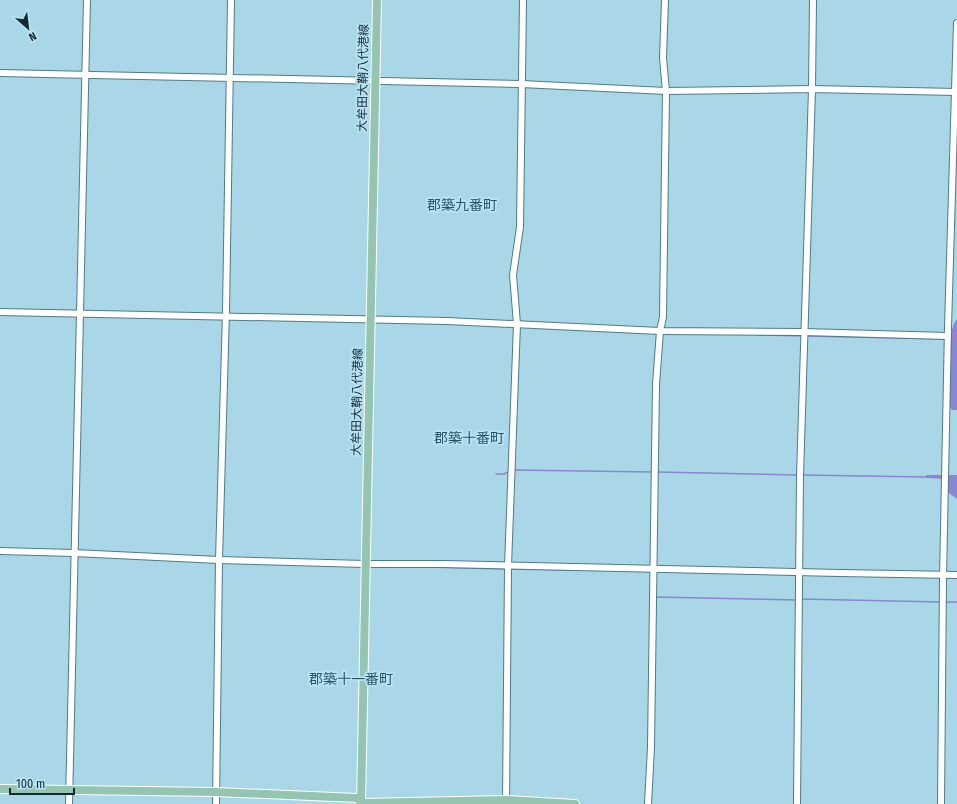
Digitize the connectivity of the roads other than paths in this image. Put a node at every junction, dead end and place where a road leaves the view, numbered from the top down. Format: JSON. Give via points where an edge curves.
{"nodes":[{"id":1,"x":87,"y":0,"type":"edge"},
{"id":2,"x":231,"y":0,"type":"edge"},
{"id":3,"x":377,"y":0,"type":"edge"},
{"id":4,"x":523,"y":0,"type":"edge"},
{"id":5,"x":666,"y":0,"type":"edge"},
{"id":6,"x":813,"y":0,"type":"edge"},
{"id":7,"x":957,"y":22,"type":"edge"},
{"id":8,"x":0,"y":73,"type":"edge"},
{"id":9,"x":86,"y":75,"type":"junction"},
{"id":10,"x":230,"y":78,"type":"junction"},
{"id":11,"x":375,"y":81,"type":"junction"},
{"id":12,"x":521,"y":84,"type":"junction"},
{"id":13,"x":812,"y":89,"type":"junction"},
{"id":14,"x":666,"y":91,"type":"junction"},
{"id":15,"x":956,"y":92,"type":"edge"},
{"id":16,"x":0,"y":312,"type":"edge"},
{"id":17,"x":80,"y":314,"type":"junction"},
{"id":18,"x":225,"y":316,"type":"junction"},
{"id":19,"x":370,"y":320,"type":"junction"},
{"id":20,"x":517,"y":324,"type":"junction"},
{"id":21,"x":660,"y":331,"type":"junction"},
{"id":22,"x":805,"y":334,"type":"junction"},
{"id":23,"x":948,"y":338,"type":"junction"},
{"id":24,"x":0,"y":552,"type":"edge"},
{"id":25,"x":74,"y":553,"type":"junction"},
{"id":26,"x":219,"y":560,"type":"junction"},
{"id":27,"x":365,"y":564,"type":"junction"},
{"id":28,"x":508,"y":566,"type":"junction"},
{"id":29,"x":653,"y":571,"type":"junction"},
{"id":30,"x":799,"y":574,"type":"junction"},
{"id":31,"x":957,"y":575,"type":"edge"},
{"id":32,"x":943,"y":577,"type":"junction"},
{"id":33,"x":0,"y":790,"type":"edge"},
{"id":34,"x":70,"y":790,"type":"junction"},
{"id":35,"x":216,"y":792,"type":"junction"},
{"id":36,"x":506,"y":802,"type":"edge"},
{"id":37,"x":361,"y":803,"type":"edge"},
{"id":38,"x":69,"y":804,"type":"edge"},
{"id":39,"x":216,"y":804,"type":"edge"},
{"id":40,"x":575,"y":804,"type":"edge"},
{"id":41,"x":648,"y":804,"type":"edge"},
{"id":42,"x":797,"y":804,"type":"edge"},
{"id":43,"x":941,"y":804,"type":"edge"}],
"edges":[{"from":1,"to":9,"type":"street"},
{"from":2,"to":10,"type":"street"},
{"from":3,"to":11,"type":"main road","name":"大牟田大鞘八代港線"},
{"from":4,"to":12,"type":"street"},
{"from":5,"to":14,"type":"street","via":[[663,58]]},
{"from":6,"to":13,"type":"street"},
{"from":7,"to":15,"type":"street"},
{"from":8,"to":9,"type":"street"},
{"from":9,"to":10,"type":"street"},
{"from":9,"to":17,"type":"street"},
{"from":10,"to":11,"type":"street"},
{"from":10,"to":18,"type":"street"},
{"from":11,"to":12,"type":"street"},
{"from":11,"to":19,"type":"main road","name":"大牟田大鞘八代港線"},
{"from":12,"to":14,"type":"street"},
{"from":12,"to":20,"type":"street","via":[[520,227],[513,275]]},
{"from":13,"to":14,"type":"street"},
{"from":13,"to":15,"type":"street"},
{"from":13,"to":22,"type":"street"},
{"from":14,"to":21,"type":"street","via":[[663,318]]},
{"from":15,"to":23,"type":"street"},
{"from":16,"to":17,"type":"street"},
{"from":17,"to":18,"type":"street"},
{"from":17,"to":25,"type":"street"},
{"from":18,"to":19,"type":"street"},
{"from":18,"to":26,"type":"street"},
{"from":19,"to":20,"type":"street"},
{"from":19,"to":27,"type":"main road","name":"大牟田大鞘八代港線"},
{"from":20,"to":21,"type":"street"},
{"from":20,"to":28,"type":"street"},
{"from":21,"to":22,"type":"street"},
{"from":21,"to":29,"type":"street","via":[[656,384]]},
{"from":22,"to":23,"type":"street"},
{"from":22,"to":30,"type":"street"},
{"from":23,"to":32,"type":"street"},
{"from":24,"to":25,"type":"street"},
{"from":25,"to":26,"type":"street"},
{"from":25,"to":34,"type":"street"},
{"from":26,"to":27,"type":"street"},
{"from":26,"to":35,"type":"street"},
{"from":27,"to":28,"type":"street"},
{"from":27,"to":37,"type":"main road","name":"大牟田大鞘八代港線"},
{"from":28,"to":29,"type":"street"},
{"from":28,"to":36,"type":"street"},
{"from":29,"to":30,"type":"street"},
{"from":29,"to":41,"type":"street"},
{"from":30,"to":32,"type":"street"},
{"from":30,"to":42,"type":"street"},
{"from":31,"to":32,"type":"street"},
{"from":32,"to":43,"type":"street"},
{"from":33,"to":34,"type":"main road"},
{"from":34,"to":35,"type":"main road"},
{"from":34,"to":38,"type":"street"},
{"from":35,"to":37,"type":"main road","via":[[357,798]]},
{"from":35,"to":39,"type":"street"},
{"from":36,"to":37,"type":"main road"},
{"from":36,"to":40,"type":"main road"}]}
